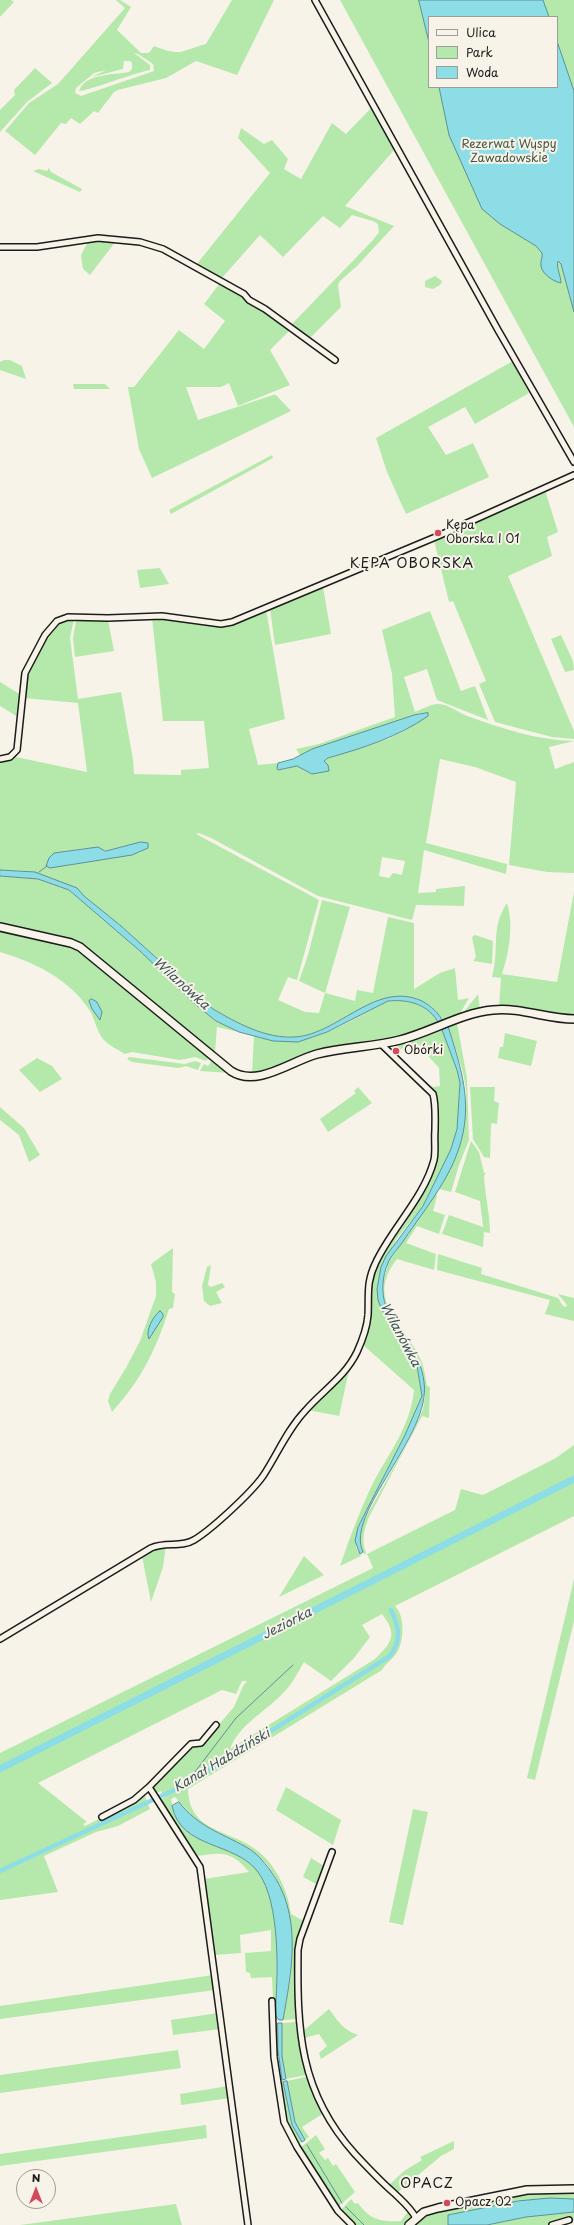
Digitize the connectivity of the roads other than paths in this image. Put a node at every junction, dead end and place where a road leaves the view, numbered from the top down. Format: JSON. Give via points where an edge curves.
{"nodes":[{"id":1,"x":315,"y":0,"type":"edge"},
{"id":2,"x":0,"y":247,"type":"edge"},
{"id":3,"x":335,"y":360,"type":"dead end"},
{"id":4,"x":574,"y":462,"type":"edge"},
{"id":5,"x":574,"y":475,"type":"edge"},
{"id":6,"x":0,"y":759,"type":"edge"},
{"id":7,"x":0,"y":928,"type":"edge"},
{"id":8,"x":574,"y":1019,"type":"edge"},
{"id":9,"x":381,"y":1044,"type":"junction"},
{"id":10,"x":0,"y":1639,"type":"edge"},
{"id":11,"x":216,"y":1725,"type":"dead end"},
{"id":12,"x":149,"y":1787,"type":"junction"},
{"id":13,"x":102,"y":1817,"type":"dead end"},
{"id":14,"x":332,"y":1852,"type":"dead end"},
{"id":15,"x":272,"y":2001,"type":"dead end"},
{"id":16,"x":574,"y":2189,"type":"edge"},
{"id":17,"x":416,"y":2218,"type":"junction"},
{"id":18,"x":569,"y":2220,"type":"dead end"},
{"id":19,"x":248,"y":2225,"type":"edge"},
{"id":20,"x":352,"y":2225,"type":"edge"},
{"id":21,"x":409,"y":2225,"type":"edge"},
{"id":22,"x":552,"y":2225,"type":"edge"}],
"edges":[{"from":1,"to":4,"type":"street"},
{"from":2,"to":3,"type":"street","via":[[37,247],[98,238],[156,246],[244,294]]},
{"from":5,"to":6,"type":"street","via":[[232,622],[208,623],[162,616],[68,617],[57,621],[45,635],[25,673],[17,750],[10,757]]},
{"from":7,"to":9,"type":"street","via":[[71,943],[84,950],[234,1073],[261,1075],[327,1051]]},
{"from":8,"to":9,"type":"street","via":[[556,1019],[494,1009],[401,1040]]},
{"from":9,"to":10,"type":"street","via":[[433,1094],[435,1151],[432,1167],[422,1188],[386,1242],[371,1272],[367,1285],[366,1329],[353,1359],[340,1377],[295,1423],[258,1483],[196,1539],[186,1544],[165,1543],[151,1548]]},
{"from":11,"to":12,"type":"street","via":[[201,1743],[191,1744]]},
{"from":12,"to":13,"type":"street","via":[[134,1800]]},
{"from":12,"to":19,"type":"street","via":[[200,1867]]},
{"from":14,"to":17,"type":"street","via":[[298,1950],[298,2020],[302,2048],[313,2086],[338,2133],[371,2171],[408,2206]]},
{"from":15,"to":20,"type":"street","via":[[274,2057],[284,2122],[338,2211]]},
{"from":16,"to":17,"type":"street","via":[[527,2190],[431,2210]]},
{"from":17,"to":21,"type":"street"},
{"from":18,"to":22,"type":"street"}]}
